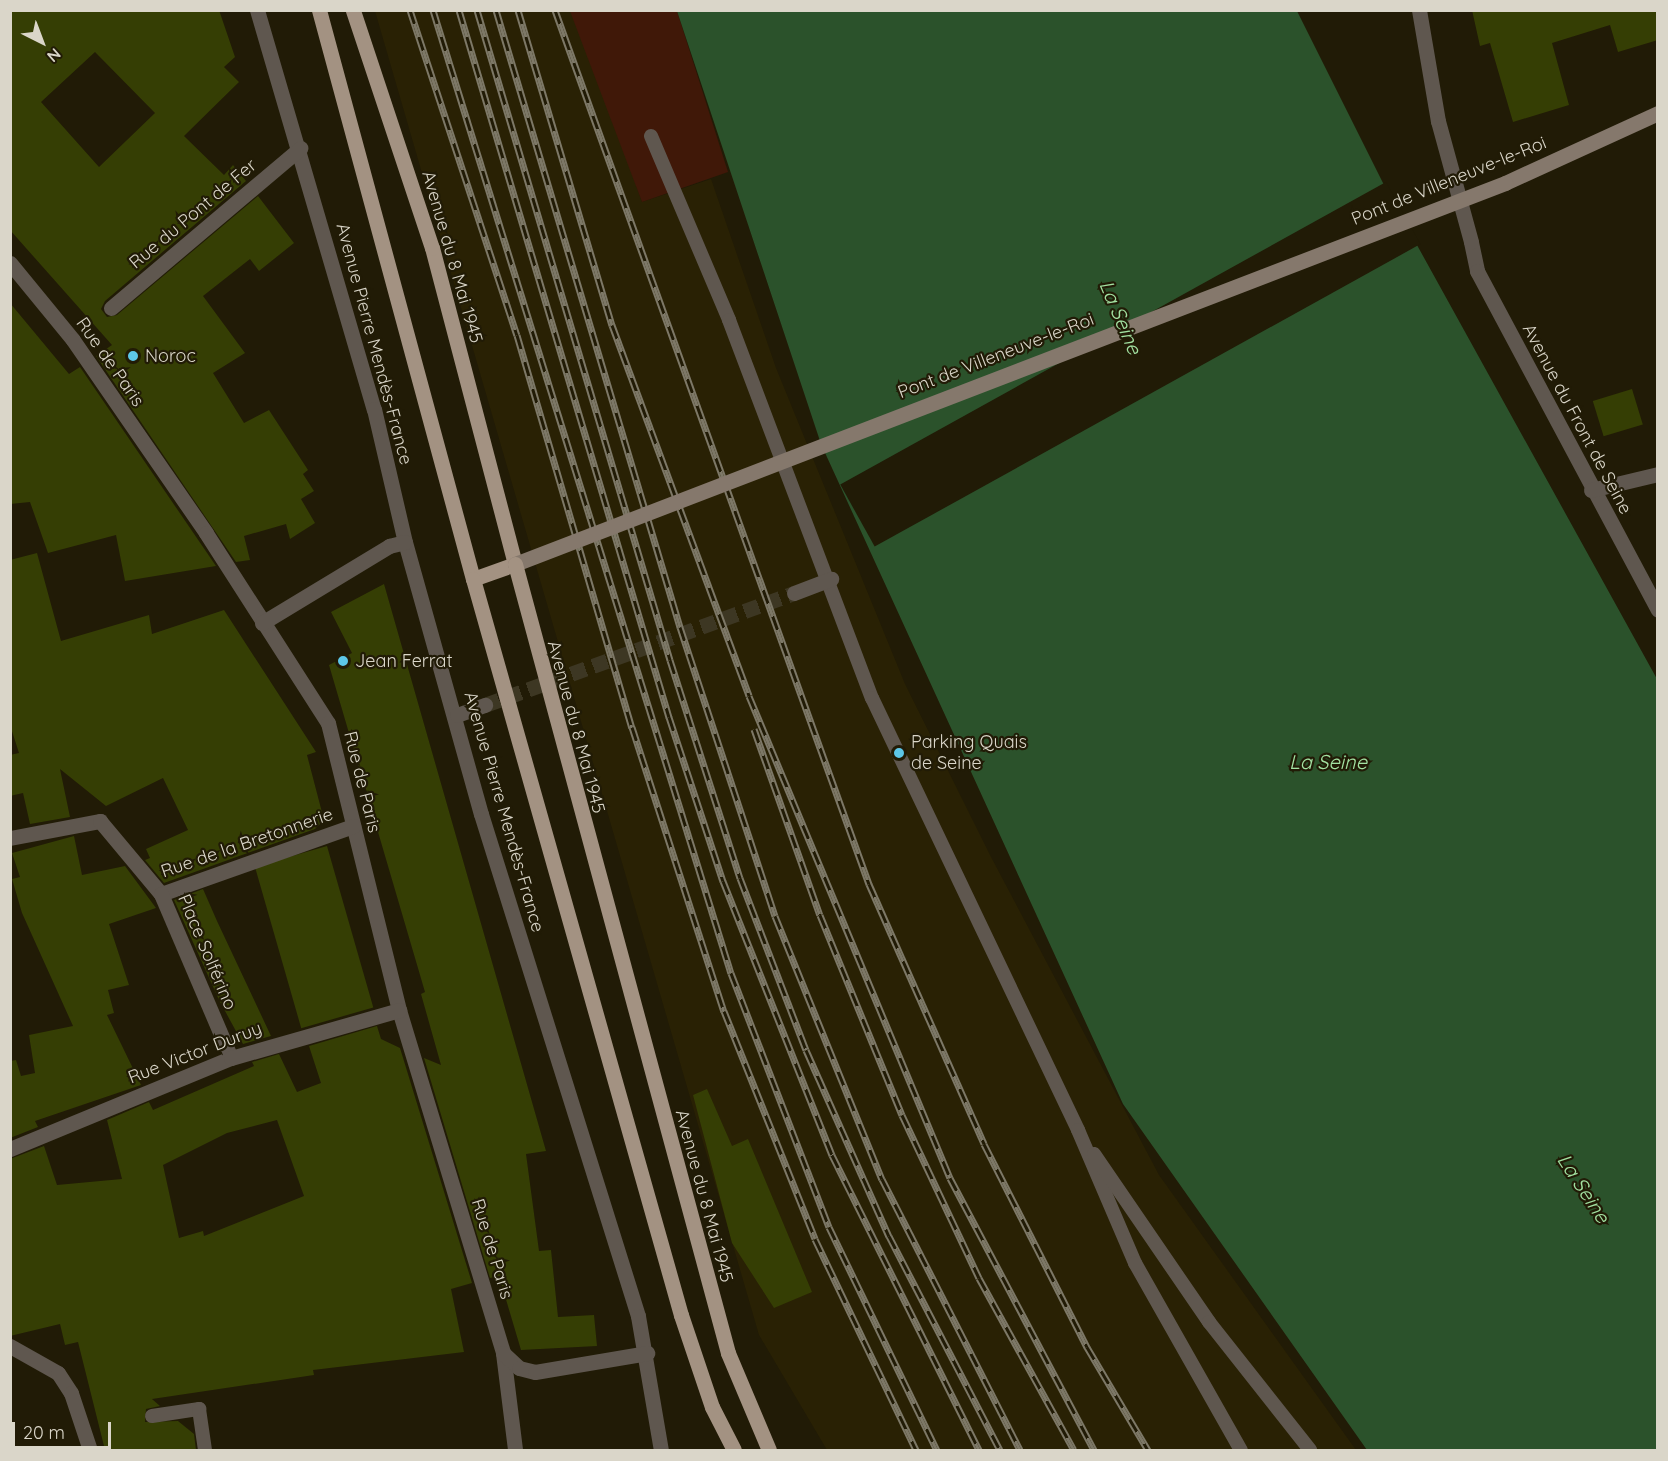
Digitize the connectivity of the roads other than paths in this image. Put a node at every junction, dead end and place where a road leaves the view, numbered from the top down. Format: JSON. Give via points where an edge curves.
{"nodes":[{"id":1,"x":257,"y":10,"type":"edge"},
{"id":2,"x":319,"y":10,"type":"edge"},
{"id":3,"x":353,"y":10,"type":"edge"},
{"id":4,"x":1419,"y":10,"type":"edge"},
{"id":5,"x":1658,"y":113,"type":"edge"},
{"id":6,"x":651,"y":136,"type":"dead end"},
{"id":7,"x":300,"y":148,"type":"junction"},
{"id":8,"x":10,"y":264,"type":"edge"},
{"id":9,"x":111,"y":308,"type":"dead end"},
{"id":10,"x":1658,"y":474,"type":"edge"},
{"id":11,"x":1591,"y":490,"type":"junction"},
{"id":12,"x":405,"y":542,"type":"junction"},
{"id":13,"x":515,"y":564,"type":"junction"},
{"id":14,"x":474,"y":579,"type":"junction"},
{"id":15,"x":831,"y":579,"type":"junction"},
{"id":16,"x":794,"y":593,"type":"tunnel mouth"},
{"id":17,"x":1658,"y":610,"type":"edge"},
{"id":18,"x":262,"y":623,"type":"junction"},
{"id":19,"x":485,"y":705,"type":"tunnel mouth"},
{"id":20,"x":456,"y":715,"type":"junction"},
{"id":21,"x":352,"y":826,"type":"junction"},
{"id":22,"x":10,"y":838,"type":"edge"},
{"id":23,"x":161,"y":894,"type":"junction"},
{"id":24,"x":399,"y":1010,"type":"junction"},
{"id":25,"x":231,"y":1058,"type":"junction"},
{"id":26,"x":1078,"y":1130,"type":"junction"},
{"id":27,"x":10,"y":1149,"type":"edge"},
{"id":28,"x":10,"y":1346,"type":"edge"},
{"id":29,"x":503,"y":1353,"type":"junction"},
{"id":30,"x":647,"y":1353,"type":"junction"},
{"id":31,"x":152,"y":1416,"type":"dead end"},
{"id":32,"x":90,"y":1450,"type":"edge"},
{"id":33,"x":205,"y":1450,"type":"edge"},
{"id":34,"x":515,"y":1450,"type":"edge"},
{"id":35,"x":661,"y":1450,"type":"edge"},
{"id":36,"x":734,"y":1450,"type":"edge"},
{"id":37,"x":769,"y":1450,"type":"edge"},
{"id":38,"x":1241,"y":1450,"type":"edge"},
{"id":39,"x":1310,"y":1450,"type":"edge"}],
"edges":[{"from":1,"to":7,"type":"street","name":"Avenue Pierre Mendès-France"},
{"from":2,"to":14,"type":"main road"},
{"from":3,"to":13,"type":"main road","name":"Avenue du 8 Mai 1945","via":[[432,248]]},
{"from":4,"to":11,"type":"street","name":"Avenue du Front de Seine","via":[[1438,120],[1477,271]]},
{"from":5,"to":13,"type":"main road","name":"Pont de Villeneuve-le-Roi","bridge":true,"via":[[1505,183]]},
{"from":6,"to":15,"type":"lane"},
{"from":7,"to":9,"type":"street","name":"Rue du Pont de Fer"},
{"from":7,"to":12,"type":"street","name":"Avenue Pierre Mendès-France","via":[[374,409]]},
{"from":8,"to":18,"type":"street","name":"Rue de Paris","via":[[73,340]]},
{"from":10,"to":11,"type":"street"},
{"from":11,"to":17,"type":"street","name":"Avenue du Front de Seine"},
{"from":12,"to":18,"type":"street","via":[[389,546]]},
{"from":12,"to":20,"type":"street","name":"Avenue Pierre Mendès-France"},
{"from":13,"to":14,"type":"main road"},
{"from":13,"to":37,"type":"main road","name":"Avenue du 8 Mai 1945","bridge":true,"via":[[728,1353]]},
{"from":14,"to":36,"type":"main road","bridge":true,"via":[[681,1315],[712,1407]]},
{"from":15,"to":16,"type":"street"},
{"from":15,"to":26,"type":"lane","via":[[872,698]]},
{"from":18,"to":21,"type":"street","name":"Rue de Paris","via":[[328,723]]},
{"from":19,"to":20,"type":"street"},
{"from":20,"to":30,"type":"street","name":"Avenue Pierre Mendès-France","via":[[481,814]]},
{"from":21,"to":23,"type":"street","name":"Rue de la Bretonnerie"},
{"from":21,"to":24,"type":"street","name":"Rue de Paris"},
{"from":22,"to":23,"type":"street","name":"Rue de la Bretonnerie","via":[[100,821]]},
{"from":23,"to":25,"type":"street","name":"Place Solférino"},
{"from":24,"to":25,"type":"street","name":"Rue Victor Duruy"},
{"from":24,"to":29,"type":"street","name":"Rue de Paris"},
{"from":25,"to":27,"type":"street","name":"Rue Victor Duruy"},
{"from":26,"to":38,"type":"lane","via":[[1135,1263]]},
{"from":26,"to":39,"type":"lane","via":[[1209,1322]]},
{"from":28,"to":32,"type":"street","via":[[57,1373],[72,1393]]},
{"from":29,"to":30,"type":"street","via":[[519,1368],[535,1371]]},
{"from":29,"to":34,"type":"street","name":"Rue de Paris"},
{"from":30,"to":35,"type":"street","name":"Avenue Pierre Mendès-France"},
{"from":31,"to":33,"type":"lane","via":[[199,1408]]}]}
